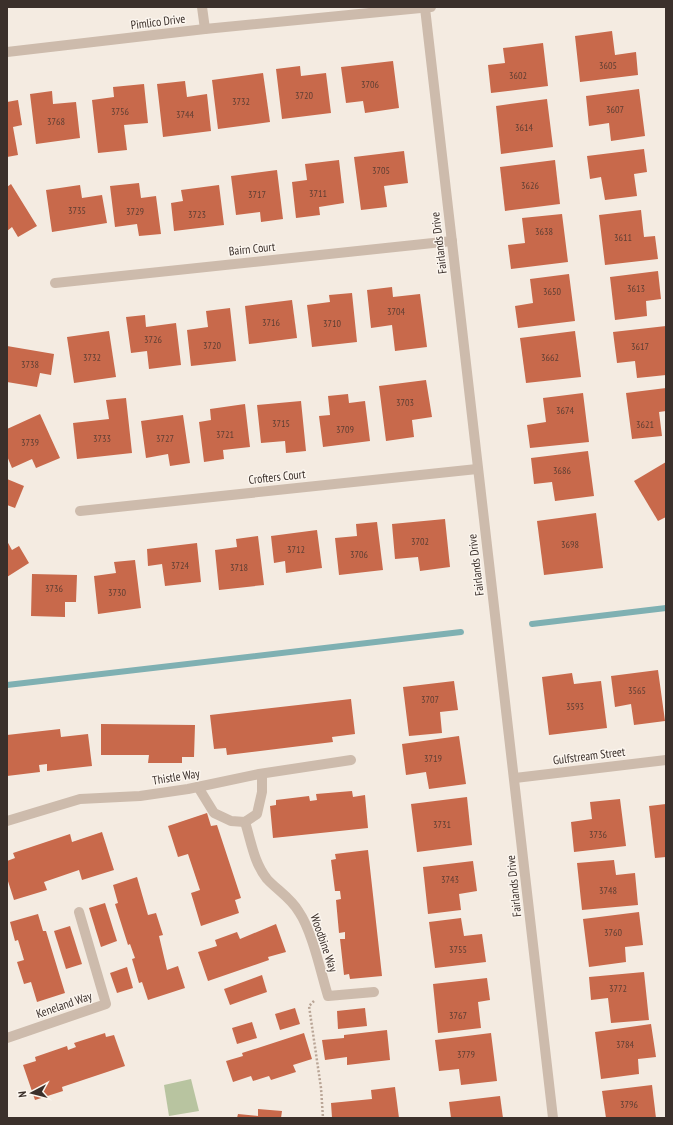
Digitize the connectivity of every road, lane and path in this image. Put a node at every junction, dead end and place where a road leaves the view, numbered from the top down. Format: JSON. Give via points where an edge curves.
{"nodes":[{"id":1,"x":202,"y":7,"type":"edge"},
{"id":2,"x":428,"y":7,"type":"edge"},
{"id":3,"x":205,"y":29,"type":"junction"},
{"id":4,"x":7,"y":52,"type":"edge"},
{"id":5,"x":452,"y":241,"type":"junction"},
{"id":6,"x":55,"y":283,"type":"dead end"},
{"id":7,"x":477,"y":469,"type":"junction"},
{"id":8,"x":80,"y":511,"type":"dead end"},
{"id":9,"x":351,"y":760,"type":"dead end"},
{"id":10,"x":666,"y":760,"type":"edge"},
{"id":11,"x":262,"y":774,"type":"junction"},
{"id":12,"x":515,"y":778,"type":"junction"},
{"id":13,"x":198,"y":787,"type":"junction"},
{"id":14,"x":7,"y":821,"type":"edge"},
{"id":15,"x":245,"y":822,"type":"junction"},
{"id":16,"x":79,"y":912,"type":"dead end"},
{"id":17,"x":326,"y":990,"type":"junction"},
{"id":18,"x":374,"y":992,"type":"dead end"},
{"id":19,"x":7,"y":1038,"type":"edge"},
{"id":20,"x":323,"y":1118,"type":"edge"},
{"id":21,"x":553,"y":1118,"type":"edge"}],
"edges":[{"from":1,"to":3,"type":"street"},
{"from":2,"to":3,"type":"street","name":"Pimlico Drive"},
{"from":2,"to":5,"type":"street","name":"Fairlands Drive"},
{"from":3,"to":4,"type":"street","name":"Pimlico Drive"},
{"from":5,"to":6,"type":"street","name":"Bairn Court"},
{"from":5,"to":7,"type":"street","name":"Fairlands Drive"},
{"from":7,"to":8,"type":"street","name":"Crofters Court"},
{"from":7,"to":12,"type":"street","name":"Fairlands Drive"},
{"from":9,"to":11,"type":"street","name":"Thistle Way"},
{"from":10,"to":12,"type":"street","name":"Gulfstream Street"},
{"from":11,"to":13,"type":"street","name":"Thistle Way"},
{"from":11,"to":15,"type":"street","via":[[262,792],[257,814]]},
{"from":12,"to":21,"type":"street","name":"Fairlands Drive"},
{"from":13,"to":14,"type":"street","name":"Thistle Way","via":[[140,796],[80,799]]},
{"from":13,"to":15,"type":"street","via":[[214,813],[231,821]]},
{"from":15,"to":17,"type":"street","name":"Woodbine Way","via":[[256,860],[267,879],[300,912]]},
{"from":16,"to":19,"type":"street","name":"Keneland Way","via":[[106,1004]]},
{"from":17,"to":18,"type":"street","name":"Woodbine Way","via":[[328,996]]},
{"from":17,"to":20,"type":"path","via":[[309,1006]]}]}
